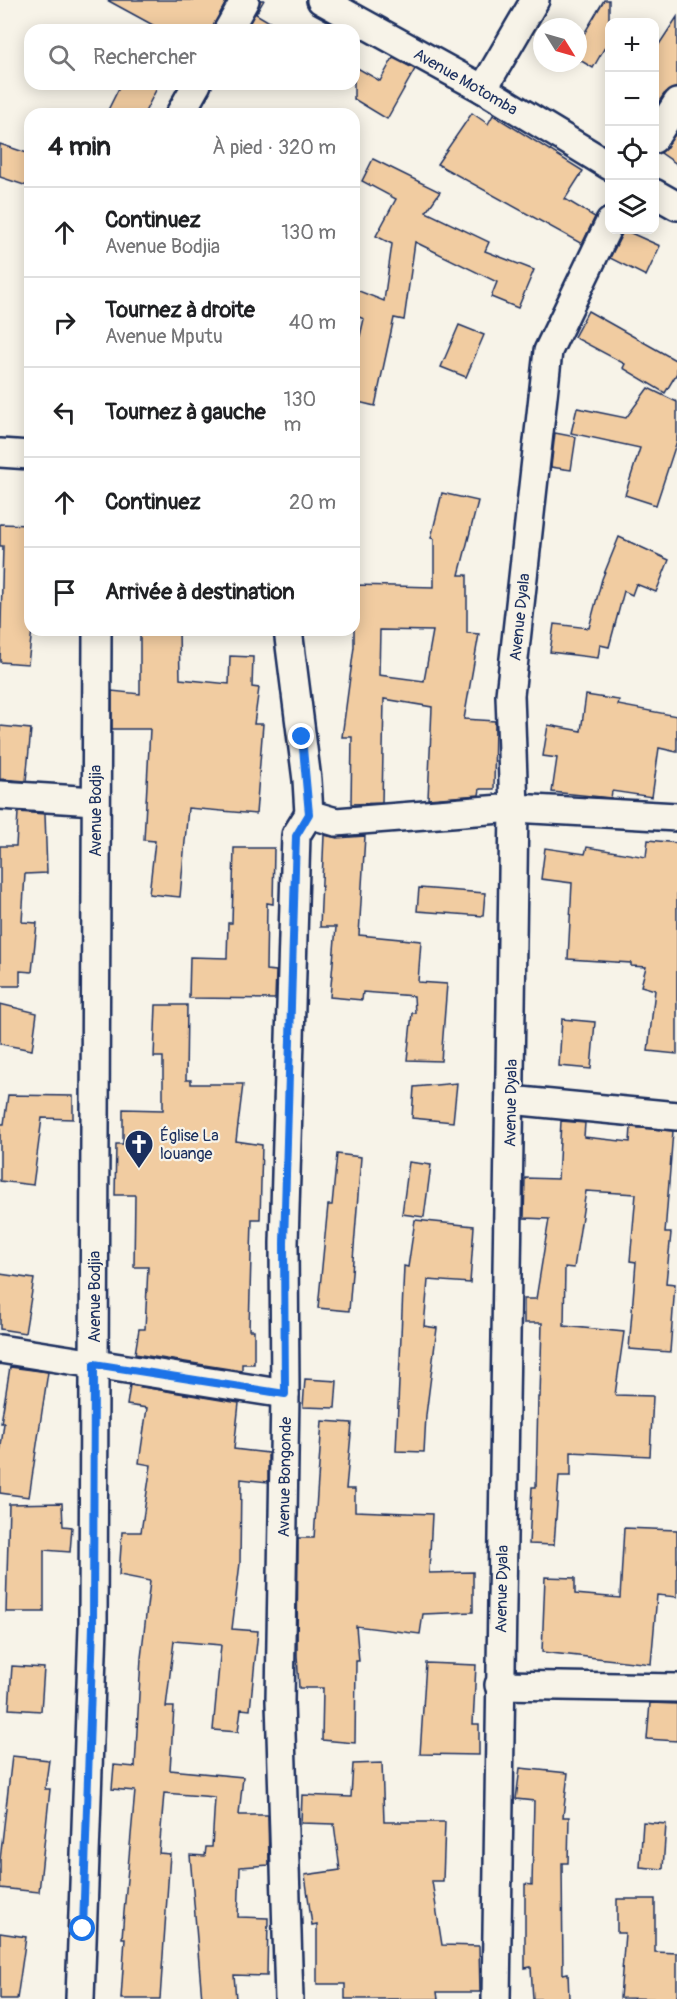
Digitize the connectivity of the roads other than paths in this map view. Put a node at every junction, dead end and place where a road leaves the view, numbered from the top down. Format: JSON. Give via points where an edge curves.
{"nodes":[{"id":1,"x":245,"y":0,"type":"edge"},
{"id":2,"x":321,"y":0,"type":"edge"},
{"id":3,"x":535,"y":0,"type":"edge"},
{"id":4,"x":231,"y":24,"type":"edge"},
{"id":5,"x":483,"y":89,"type":"junction"},
{"id":6,"x":194,"y":90,"type":"edge"},
{"id":7,"x":677,"y":103,"type":"edge"},
{"id":8,"x":183,"y":108,"type":"edge"},
{"id":9,"x":659,"y":131,"type":"edge"},
{"id":10,"x":605,"y":164,"type":"edge"},
{"id":11,"x":659,"y":196,"type":"edge"},
{"id":12,"x":677,"y":206,"type":"edge"},
{"id":13,"x":605,"y":230,"type":"edge"},
{"id":14,"x":0,"y":453,"type":"edge"},
{"id":15,"x":24,"y":455,"type":"edge"},
{"id":16,"x":97,"y":636,"type":"edge"},
{"id":17,"x":289,"y":636,"type":"edge"},
{"id":18,"x":0,"y":795,"type":"edge"},
{"id":19,"x":95,"y":801,"type":"junction"},
{"id":20,"x":514,"y":808,"type":"junction"},
{"id":21,"x":309,"y":814,"type":"junction"},
{"id":22,"x":677,"y":817,"type":"edge"},
{"id":23,"x":510,"y":1100,"type":"junction"},
{"id":24,"x":677,"y":1116,"type":"edge"},
{"id":25,"x":0,"y":1348,"type":"edge"},
{"id":26,"x":94,"y":1364,"type":"junction"},
{"id":27,"x":285,"y":1394,"type":"junction"},
{"id":28,"x":499,"y":1685,"type":"junction"},
{"id":29,"x":677,"y":1688,"type":"edge"},
{"id":30,"x":80,"y":1999,"type":"edge"},
{"id":31,"x":289,"y":1999,"type":"edge"},
{"id":32,"x":496,"y":1999,"type":"edge"}],
"edges":[{"from":1,"to":4,"type":"street"},
{"from":2,"to":5,"type":"street","name":"Avenue Motomba"},
{"from":3,"to":5,"type":"street"},
{"from":5,"to":10,"type":"street","name":"Avenue Motomba"},
{"from":6,"to":8,"type":"street"},
{"from":7,"to":9,"type":"street"},
{"from":11,"to":12,"type":"street"},
{"from":13,"to":20,"type":"street","name":"Avenue Dyala","via":[[548,351],[510,695]]},
{"from":14,"to":15,"type":"street"},
{"from":16,"to":19,"type":"street","name":"Avenue Bodjia"},
{"from":17,"to":21,"type":"street"},
{"from":18,"to":19,"type":"street"},
{"from":19,"to":26,"type":"street","name":"Avenue Bodjia"},
{"from":20,"to":21,"type":"street","via":[[336,822]]},
{"from":20,"to":22,"type":"street"},
{"from":20,"to":23,"type":"street","name":"Avenue Dyala"},
{"from":21,"to":27,"type":"street","name":"Avenue Bongonde","via":[[296,836],[284,1243]]},
{"from":23,"to":24,"type":"street"},
{"from":23,"to":28,"type":"street","name":"Avenue Dyala"},
{"from":25,"to":26,"type":"street"},
{"from":26,"to":27,"type":"street"},
{"from":26,"to":30,"type":"street","name":"Avenue Bodjia","via":[[93,1626]]},
{"from":27,"to":31,"type":"street","name":"Avenue Bongonde","via":[[280,1701]]},
{"from":28,"to":29,"type":"street"},
{"from":28,"to":32,"type":"street","name":"Avenue Dyala"}]}
